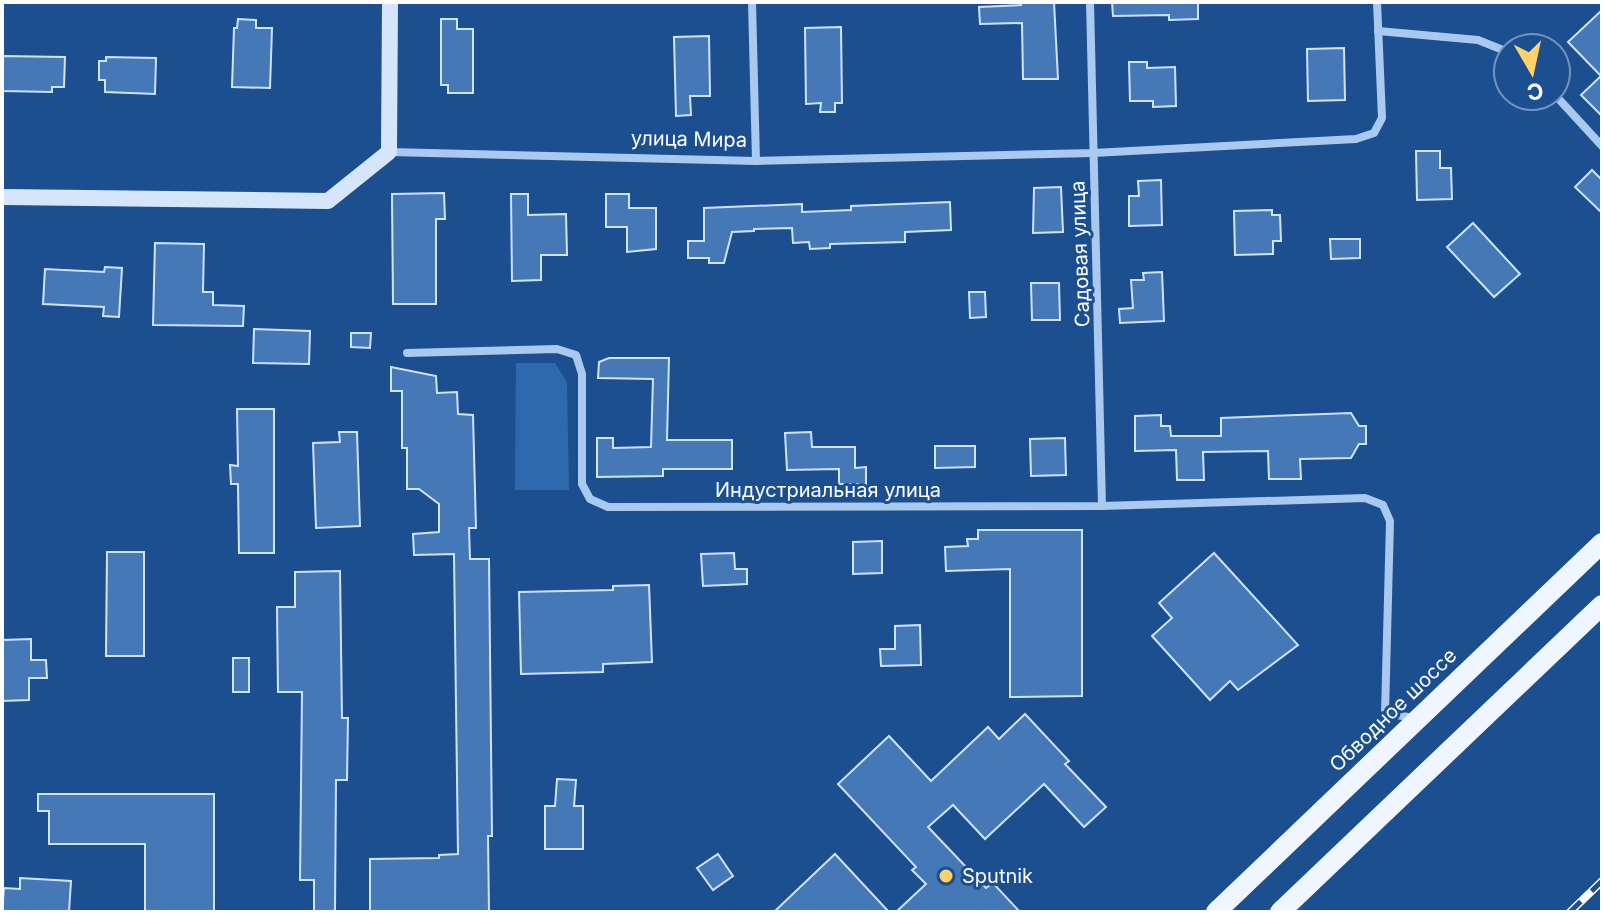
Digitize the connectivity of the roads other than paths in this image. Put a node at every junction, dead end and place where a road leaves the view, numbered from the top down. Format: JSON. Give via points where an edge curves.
{"nodes":[{"id":1,"x":390,"y":2,"type":"edge"},
{"id":2,"x":752,"y":2,"type":"edge"},
{"id":3,"x":1090,"y":2,"type":"edge"},
{"id":4,"x":1377,"y":2,"type":"edge"},
{"id":5,"x":1378,"y":31,"type":"junction"},
{"id":6,"x":1492,"y":46,"type":"edge"},
{"id":7,"x":1571,"y":112,"type":"edge"},
{"id":8,"x":1602,"y":146,"type":"edge"},
{"id":9,"x":389,"y":152,"type":"junction"},
{"id":10,"x":1093,"y":153,"type":"junction"},
{"id":11,"x":756,"y":161,"type":"junction"},
{"id":12,"x":2,"y":197,"type":"edge"},
{"id":13,"x":407,"y":353,"type":"dead end"},
{"id":14,"x":1102,"y":506,"type":"junction"},
{"id":15,"x":1602,"y":543,"type":"edge"},
{"id":16,"x":1602,"y":605,"type":"edge"},
{"id":17,"x":1419,"y":719,"type":"junction"},
{"id":18,"x":1216,"y":912,"type":"edge"},
{"id":19,"x":1280,"y":912,"type":"edge"}],
"edges":[{"from":1,"to":9,"type":"street"},
{"from":2,"to":11,"type":"street"},
{"from":3,"to":10,"type":"street","name":"Садовая улица"},
{"from":4,"to":5,"type":"street"},
{"from":5,"to":6,"type":"street"},
{"from":5,"to":10,"type":"street","name":"улица Мира","via":[[1382,118],[1374,133],[1356,139]]},
{"from":7,"to":8,"type":"street"},
{"from":9,"to":11,"type":"street","name":"улица Мира"},
{"from":9,"to":12,"type":"street","via":[[328,201]]},
{"from":10,"to":11,"type":"street","name":"улица Мира"},
{"from":10,"to":14,"type":"street","name":"Садовая улица"},
{"from":13,"to":14,"type":"street","name":"Индустриальная улица","via":[[557,349],[576,355],[582,374],[582,484],[590,499],[608,507]]},
{"from":14,"to":17,"type":"street","name":"Индустриальная улица","via":[[1365,498],[1383,505],[1390,521],[1385,713]]},
{"from":15,"to":17,"type":"main road","name":"Обводное шоссе"},
{"from":16,"to":19,"type":"main road"},
{"from":17,"to":18,"type":"main road","name":"Обводное шоссе"}]}
